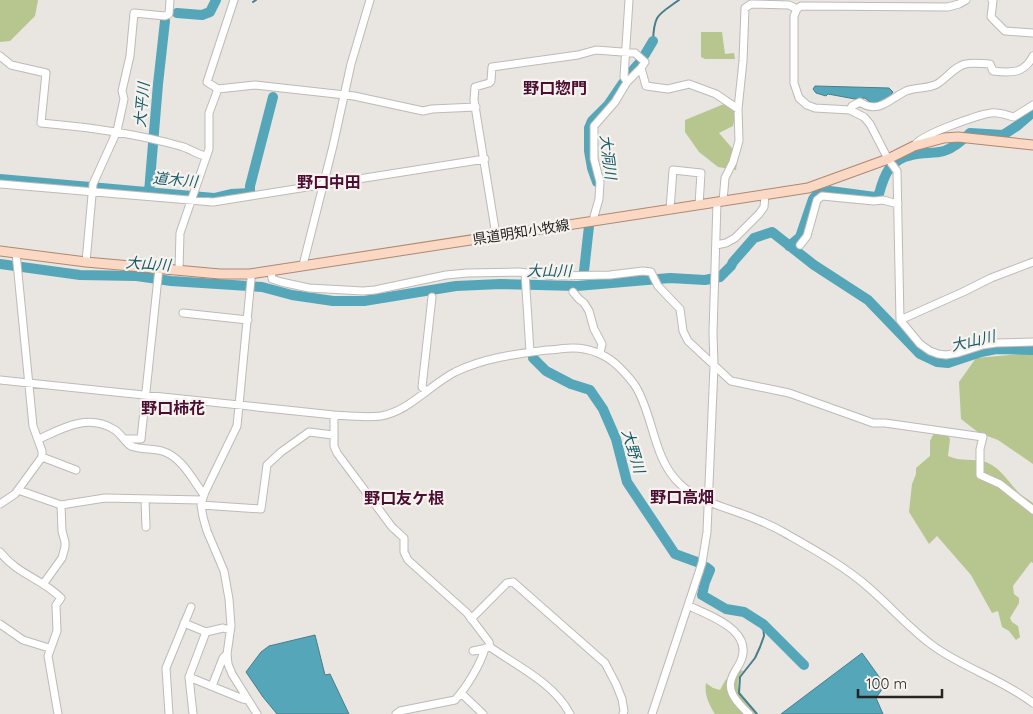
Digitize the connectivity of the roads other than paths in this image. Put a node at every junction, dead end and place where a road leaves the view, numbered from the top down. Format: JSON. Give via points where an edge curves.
{"nodes":[{"id":1,"x":170,"y":0,"type":"edge"},
{"id":2,"x":234,"y":0,"type":"edge"},
{"id":3,"x":370,"y":0,"type":"edge"},
{"id":4,"x":629,"y":0,"type":"edge"},
{"id":5,"x":966,"y":0,"type":"edge"},
{"id":6,"x":992,"y":0,"type":"edge"},
{"id":7,"x":878,"y":3,"type":"edge"},
{"id":8,"x":797,"y":9,"type":"junction"},
{"id":9,"x":1033,"y":33,"type":"edge"},
{"id":10,"x":626,"y":52,"type":"junction"},
{"id":11,"x":0,"y":56,"type":"edge"},
{"id":12,"x":1033,"y":56,"type":"edge"},
{"id":13,"x":641,"y":68,"type":"junction"},
{"id":14,"x":628,"y":82,"type":"junction"},
{"id":15,"x":218,"y":90,"type":"junction"},
{"id":16,"x":345,"y":96,"type":"junction"},
{"id":17,"x":1033,"y":105,"type":"edge"},
{"id":18,"x":476,"y":107,"type":"junction"},
{"id":19,"x":738,"y":109,"type":"junction"},
{"id":20,"x":850,"y":110,"type":"junction"},
{"id":21,"x":117,"y":131,"type":"junction"},
{"id":22,"x":1033,"y":145,"type":"edge"},
{"id":23,"x":914,"y":146,"type":"junction"},
{"id":24,"x":205,"y":156,"type":"junction"},
{"id":25,"x":485,"y":159,"type":"junction"},
{"id":26,"x":891,"y":162,"type":"junction"},
{"id":27,"x":0,"y":184,"type":"edge"},
{"id":28,"x":323,"y":184,"type":"junction"},
{"id":29,"x":93,"y":188,"type":"junction"},
{"id":30,"x":765,"y":194,"type":"junction"},
{"id":31,"x":190,"y":200,"type":"junction"},
{"id":32,"x":720,"y":201,"type":"junction"},
{"id":33,"x":898,"y":204,"type":"junction"},
{"id":34,"x":699,"y":205,"type":"junction"},
{"id":35,"x":670,"y":208,"type":"junction"},
{"id":36,"x":593,"y":220,"type":"junction"},
{"id":37,"x":496,"y":235,"type":"junction"},
{"id":38,"x":800,"y":245,"type":"dead end"},
{"id":39,"x":716,"y":246,"type":"junction"},
{"id":40,"x":0,"y":251,"type":"edge"},
{"id":41,"x":16,"y":256,"type":"junction"},
{"id":42,"x":86,"y":262,"type":"junction"},
{"id":43,"x":1033,"y":262,"type":"edge"},
{"id":44,"x":303,"y":265,"type":"junction"},
{"id":45,"x":158,"y":269,"type":"junction"},
{"id":46,"x":179,"y":270,"type":"junction"},
{"id":47,"x":271,"y":271,"type":"junction"},
{"id":48,"x":526,"y":275,"type":"junction"},
{"id":49,"x":251,"y":276,"type":"junction"},
{"id":50,"x":573,"y":292,"type":"dead end"},
{"id":51,"x":432,"y":297,"type":"dead end"},
{"id":52,"x":183,"y":313,"type":"dead end"},
{"id":53,"x":248,"y":317,"type":"junction"},
{"id":54,"x":900,"y":320,"type":"junction"},
{"id":55,"x":1033,"y":342,"type":"edge"},
{"id":56,"x":530,"y":352,"type":"junction"},
{"id":57,"x":600,"y":353,"type":"junction"},
{"id":58,"x":714,"y":366,"type":"junction"},
{"id":59,"x":0,"y":380,"type":"edge"},
{"id":60,"x":28,"y":382,"type":"junction"},
{"id":61,"x":426,"y":391,"type":"junction"},
{"id":62,"x":146,"y":394,"type":"junction"},
{"id":63,"x":240,"y":405,"type":"junction"},
{"id":64,"x":334,"y":414,"type":"junction"},
{"id":65,"x":333,"y":435,"type":"junction"},
{"id":66,"x":38,"y":439,"type":"junction"},
{"id":67,"x":125,"y":439,"type":"junction"},
{"id":68,"x":42,"y":457,"type":"junction"},
{"id":69,"x":76,"y":470,"type":"dead end"},
{"id":70,"x":18,"y":490,"type":"junction"},
{"id":71,"x":145,"y":500,"type":"junction"},
{"id":72,"x":203,"y":500,"type":"junction"},
{"id":73,"x":707,"y":502,"type":"junction"},
{"id":74,"x":0,"y":504,"type":"edge"},
{"id":75,"x":61,"y":505,"type":"junction"},
{"id":76,"x":1033,"y":510,"type":"edge"},
{"id":77,"x":146,"y":527,"type":"dead end"},
{"id":78,"x":0,"y":552,"type":"edge"},
{"id":79,"x":44,"y":583,"type":"junction"},
{"id":80,"x":689,"y":606,"type":"junction"},
{"id":81,"x":190,"y":607,"type":"dead end"},
{"id":82,"x":471,"y":619,"type":"junction"},
{"id":83,"x":184,"y":623,"type":"junction"},
{"id":84,"x":0,"y":624,"type":"edge"},
{"id":85,"x":230,"y":630,"type":"junction"},
{"id":86,"x":206,"y":632,"type":"junction"},
{"id":87,"x":49,"y":648,"type":"junction"},
{"id":88,"x":487,"y":648,"type":"junction"},
{"id":89,"x":473,"y":652,"type":"dead end"},
{"id":90,"x":227,"y":654,"type":"junction"},
{"id":91,"x":189,"y":677,"type":"junction"},
{"id":92,"x":212,"y":686,"type":"junction"},
{"id":93,"x":461,"y":693,"type":"junction"},
{"id":94,"x":248,"y":700,"type":"junction"},
{"id":95,"x":1033,"y":703,"type":"edge"},
{"id":96,"x":58,"y":714,"type":"edge"},
{"id":97,"x":169,"y":714,"type":"edge"},
{"id":98,"x":193,"y":714,"type":"edge"},
{"id":99,"x":258,"y":714,"type":"edge"},
{"id":100,"x":396,"y":714,"type":"edge"},
{"id":101,"x":483,"y":714,"type":"edge"},
{"id":102,"x":570,"y":714,"type":"edge"},
{"id":103,"x":623,"y":714,"type":"edge"},
{"id":104,"x":652,"y":714,"type":"edge"},
{"id":105,"x":749,"y":714,"type":"edge"}],
"edges":[{"from":1,"to":21,"type":"street","via":[[169,14],[165,16],[134,13]]},
{"from":2,"to":15,"type":"street","via":[[207,82]]},
{"from":3,"to":16,"type":"street"},
{"from":4,"to":10,"type":"street"},
{"from":5,"to":7,"type":"street","via":[[948,7]]},
{"from":6,"to":9,"type":"street","via":[[991,17],[1002,30]]},
{"from":7,"to":8,"type":"street","via":[[808,5]]},
{"from":8,"to":19,"type":"street","via":[[789,5],[750,4],[744,8]]},
{"from":8,"to":20,"type":"street","via":[[794,16],[794,82],[799,98],[815,108]]},
{"from":10,"to":13,"type":"street","via":[[635,53],[646,62]]},
{"from":10,"to":14,"type":"street","via":[[624,77]]},
{"from":10,"to":18,"type":"street","via":[[596,50],[492,67],[489,83],[475,87]]},
{"from":11,"to":21,"type":"street","via":[[11,65],[46,73],[41,123]]},
{"from":12,"to":20,"type":"street","via":[[1023,69],[1013,73],[993,71],[990,64],[964,64],[936,84],[907,91],[880,106],[865,106],[860,102]]},
{"from":13,"to":14,"type":"street"},
{"from":13,"to":19,"type":"street","via":[[646,86],[668,90],[688,84],[716,94]]},
{"from":14,"to":36,"type":"street","via":[[594,126],[594,159],[600,182]]},
{"from":15,"to":16,"type":"street","via":[[255,85]]},
{"from":15,"to":24,"type":"street","via":[[209,113]]},
{"from":16,"to":18,"type":"street","via":[[423,111]]},
{"from":16,"to":28,"type":"street"},
{"from":17,"to":23,"type":"street","via":[[1014,117],[1000,113],[978,116],[932,133],[916,141]]},
{"from":18,"to":25,"type":"street"},
{"from":19,"to":32,"type":"street","via":[[739,141]]},
{"from":20,"to":26,"type":"street","via":[[870,124]]},
{"from":21,"to":24,"type":"street","via":[[181,146]]},
{"from":21,"to":29,"type":"street"},
{"from":22,"to":23,"type":"main road","name":"県道明知小牧線","via":[[958,137]]},
{"from":23,"to":26,"type":"main road","name":"県道明知小牧線"},
{"from":24,"to":31,"type":"street"},
{"from":25,"to":28,"type":"street"},
{"from":25,"to":37,"type":"street"},
{"from":26,"to":30,"type":"main road","name":"県道明知小牧線","via":[[808,188]]},
{"from":26,"to":33,"type":"street","via":[[897,171]]},
{"from":27,"to":29,"type":"street"},
{"from":28,"to":31,"type":"street","via":[[212,202]]},
{"from":28,"to":44,"type":"street"},
{"from":29,"to":31,"type":"street"},
{"from":29,"to":42,"type":"street"},
{"from":30,"to":32,"type":"main road","name":"県道明知小牧線"},
{"from":30,"to":39,"type":"street","via":[[764,207],[759,214],[735,238]]},
{"from":31,"to":46,"type":"street","via":[[179,238]]},
{"from":32,"to":34,"type":"main road","name":"県道明知小牧線"},
{"from":32,"to":39,"type":"street"},
{"from":33,"to":38,"type":"street","via":[[822,196],[817,200]]},
{"from":33,"to":54,"type":"street"},
{"from":34,"to":35,"type":"main road","name":"県道明知小牧線"},
{"from":34,"to":35,"type":"street","via":[[701,173],[673,170]]},
{"from":35,"to":36,"type":"main road","name":"県道明知小牧線"},
{"from":36,"to":37,"type":"main road","name":"県道明知小牧線"},
{"from":37,"to":44,"type":"main road","name":"県道明知小牧線"},
{"from":39,"to":58,"type":"street"},
{"from":40,"to":41,"type":"main road","name":"県道明知小牧線"},
{"from":41,"to":42,"type":"main road","name":"県道明知小牧線"},
{"from":41,"to":60,"type":"street"},
{"from":42,"to":45,"type":"main road","name":"県道明知小牧線"},
{"from":43,"to":54,"type":"street"},
{"from":44,"to":47,"type":"main road","name":"県道明知小牧線"},
{"from":45,"to":46,"type":"main road","name":"県道明知小牧線"},
{"from":45,"to":62,"type":"street"},
{"from":46,"to":49,"type":"main road","name":"県道明知小牧線"},
{"from":47,"to":48,"type":"street","via":[[272,279],[281,282],[363,291],[446,275],[500,272]]},
{"from":47,"to":49,"type":"main road","name":"県道明知小牧線"},
{"from":48,"to":56,"type":"street"},
{"from":48,"to":58,"type":"street","via":[[651,272],[656,284],[680,309],[682,331],[688,341]]},
{"from":49,"to":53,"type":"street"},
{"from":50,"to":57,"type":"street","via":[[589,311],[602,344]]},
{"from":51,"to":61,"type":"street","via":[[422,387]]},
{"from":52,"to":53,"type":"street"},
{"from":53,"to":63,"type":"street"},
{"from":54,"to":55,"type":"street","via":[[920,344],[938,354],[958,353],[996,343]]},
{"from":56,"to":57,"type":"street","via":[[572,348]]},
{"from":56,"to":61,"type":"street","via":[[494,358],[456,372]]},
{"from":57,"to":73,"type":"street","via":[[615,363],[636,387],[662,458],[674,477]]},
{"from":58,"to":73,"type":"street"},
{"from":58,"to":76,"type":"street","via":[[731,381],[788,393],[863,421],[983,437],[980,474],[1000,484]]},
{"from":59,"to":60,"type":"street"},
{"from":60,"to":62,"type":"street"},
{"from":60,"to":66,"type":"street","via":[[33,426]]},
{"from":61,"to":64,"type":"street","via":[[390,414],[366,417]]},
{"from":62,"to":63,"type":"street"},
{"from":62,"to":67,"type":"street","via":[[141,439]]},
{"from":63,"to":64,"type":"street"},
{"from":63,"to":72,"type":"street","via":[[235,432]]},
{"from":64,"to":65,"type":"street"},
{"from":65,"to":72,"type":"street","via":[[309,432],[275,457],[268,465],[262,509]]},
{"from":65,"to":82,"type":"street","via":[[334,446],[342,461],[404,538],[404,552],[408,560]]},
{"from":66,"to":67,"type":"street","via":[[78,423],[105,424]]},
{"from":66,"to":68,"type":"street"},
{"from":67,"to":72,"type":"street","via":[[130,445],[159,450],[172,457],[195,480]]},
{"from":68,"to":69,"type":"street"},
{"from":68,"to":70,"type":"street"},
{"from":70,"to":74,"type":"street"},
{"from":70,"to":75,"type":"street"},
{"from":71,"to":72,"type":"street"},
{"from":71,"to":75,"type":"street","via":[[105,498]]},
{"from":71,"to":77,"type":"street"},
{"from":72,"to":85,"type":"street","via":[[207,531],[228,587]]},
{"from":73,"to":80,"type":"street","via":[[704,557]]},
{"from":73,"to":95,"type":"street","via":[[787,534],[854,576],[933,646]]},
{"from":75,"to":79,"type":"street","via":[[65,547],[62,558]]},
{"from":78,"to":79,"type":"street","via":[[16,569]]},
{"from":79,"to":87,"type":"street","via":[[62,598],[56,605],[57,631]]},
{"from":80,"to":104,"type":"street"},
{"from":80,"to":105,"type":"street","via":[[735,630],[740,638],[742,659],[732,674],[730,684],[735,700]]},
{"from":81,"to":83,"type":"street"},
{"from":82,"to":88,"type":"street","via":[[489,642]]},
{"from":82,"to":103,"type":"street","via":[[506,583],[513,582],[605,664],[622,699]]},
{"from":83,"to":86,"type":"street"},
{"from":83,"to":97,"type":"street","via":[[166,668]]},
{"from":84,"to":87,"type":"street","via":[[23,640]]},
{"from":85,"to":86,"type":"street","via":[[223,628]]},
{"from":85,"to":90,"type":"street"},
{"from":86,"to":91,"type":"street"},
{"from":87,"to":96,"type":"street"},
{"from":88,"to":89,"type":"street"},
{"from":88,"to":93,"type":"street"},
{"from":88,"to":102,"type":"street","via":[[541,682]]},
{"from":90,"to":92,"type":"street"},
{"from":90,"to":94,"type":"street","via":[[232,674]]},
{"from":91,"to":92,"type":"street"},
{"from":91,"to":98,"type":"street"},
{"from":92,"to":94,"type":"street"},
{"from":93,"to":100,"type":"street","via":[[455,700]]},
{"from":93,"to":101,"type":"street"},
{"from":94,"to":99,"type":"street"}]}
